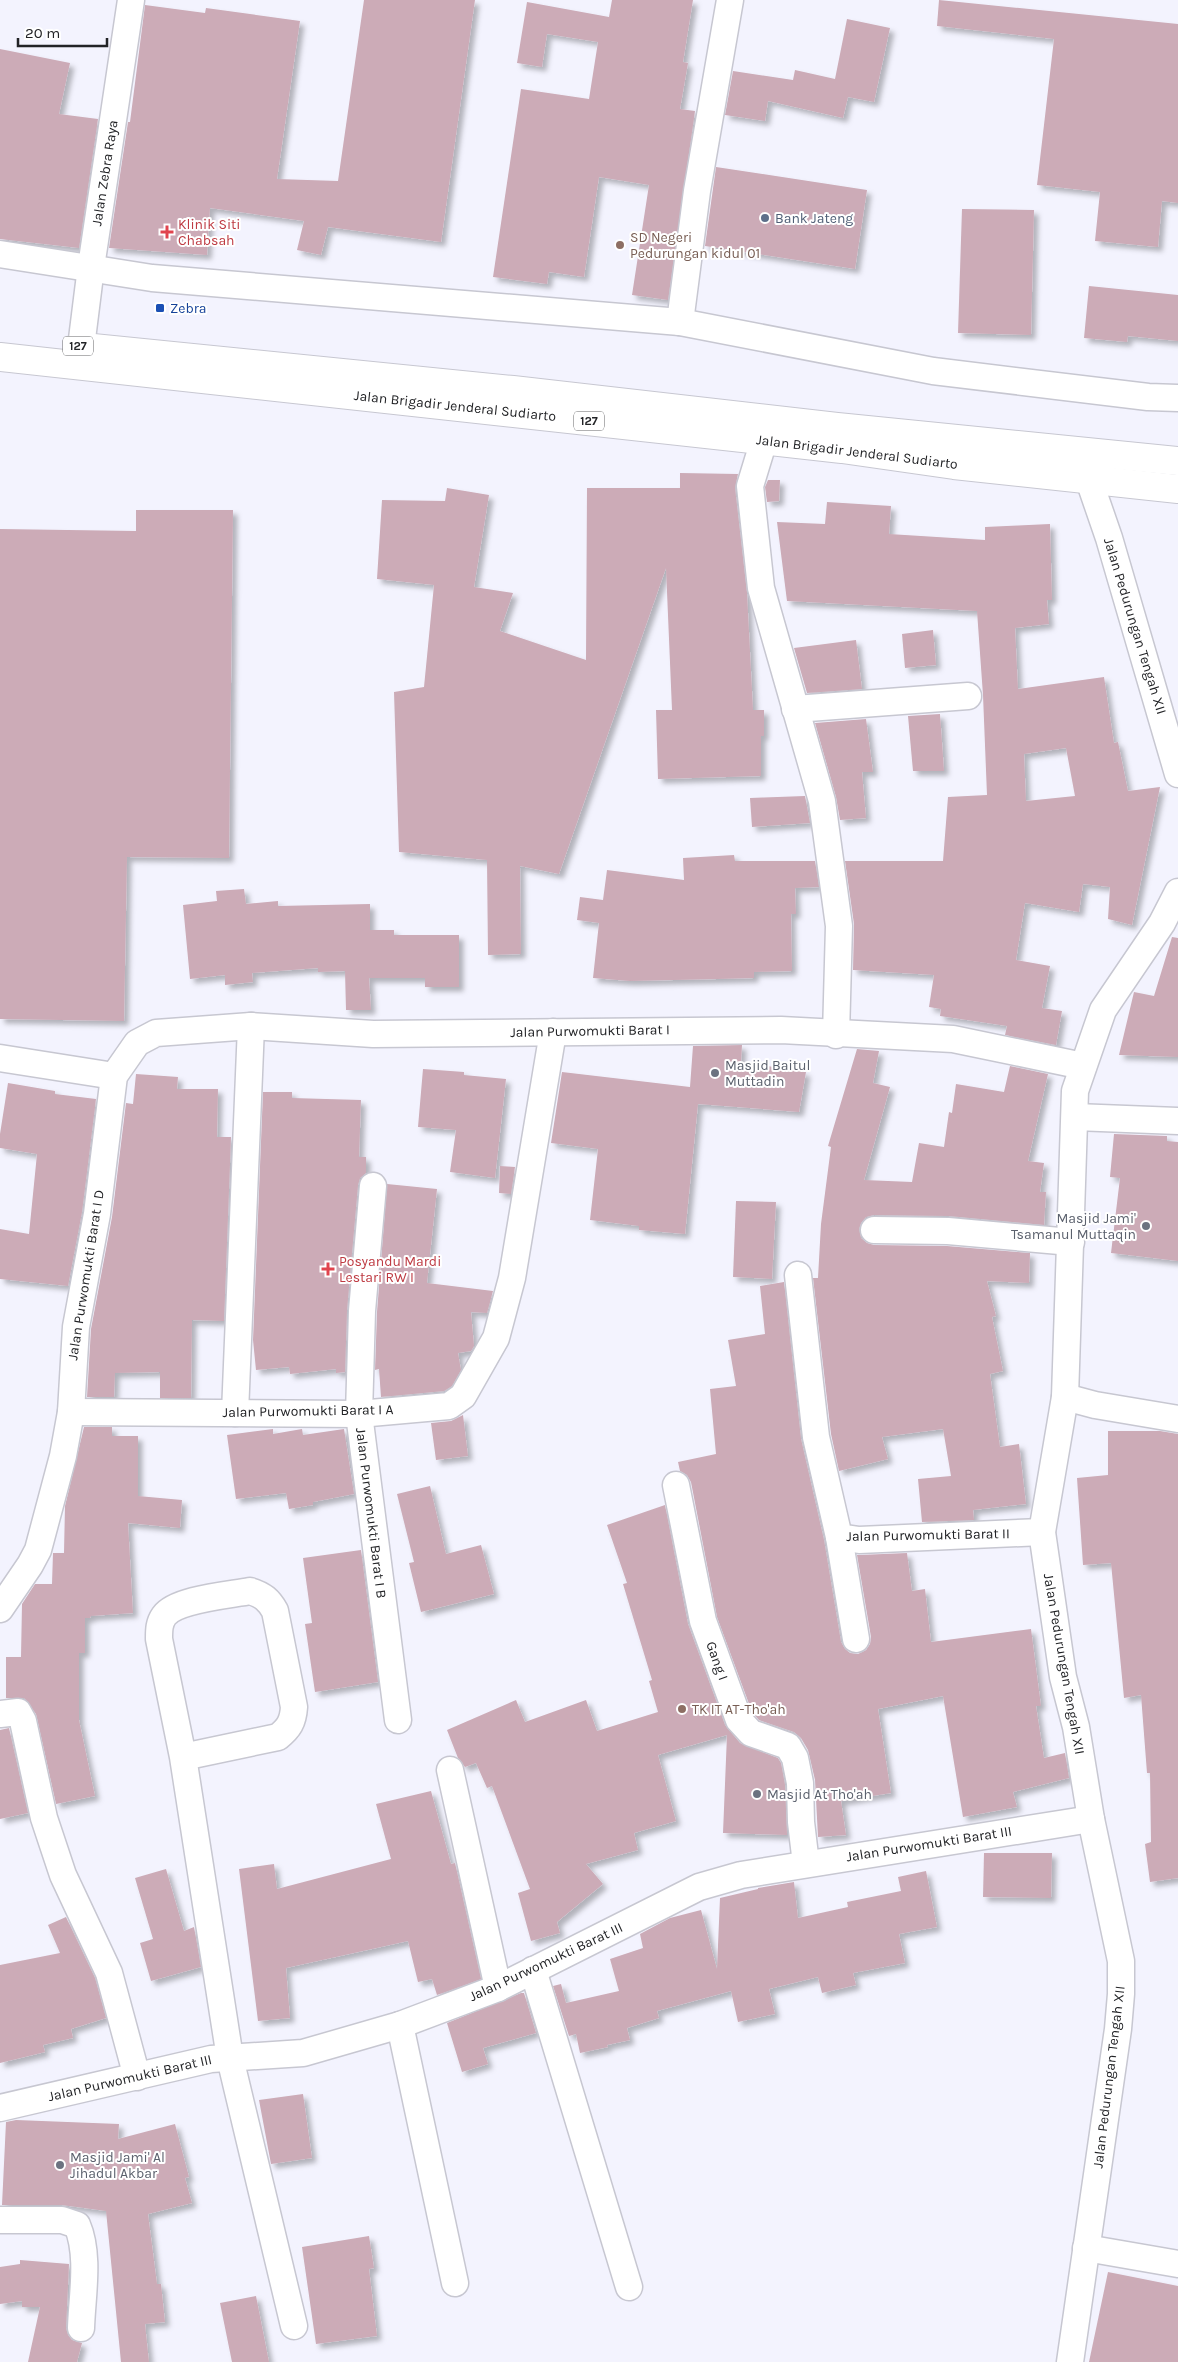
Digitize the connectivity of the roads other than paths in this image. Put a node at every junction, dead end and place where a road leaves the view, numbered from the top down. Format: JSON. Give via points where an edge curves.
{"nodes":[{"id":1,"x":131,"y":0,"type":"edge"},
{"id":2,"x":730,"y":0,"type":"edge"},
{"id":3,"x":0,"y":254,"type":"edge"},
{"id":4,"x":91,"y":267,"type":"junction"},
{"id":5,"x":680,"y":322,"type":"junction"},
{"id":6,"x":0,"y":337,"type":"edge"},
{"id":7,"x":81,"y":346,"type":"junction"},
{"id":8,"x":0,"y":357,"type":"edge"},
{"id":9,"x":1178,"y":398,"type":"edge"},
{"id":10,"x":511,"y":400,"type":"junction"},
{"id":11,"x":764,"y":440,"type":"junction"},
{"id":12,"x":1178,"y":461,"type":"edge"},
{"id":13,"x":1089,"y":480,"type":"junction"},
{"id":14,"x":1178,"y":489,"type":"edge"},
{"id":15,"x":968,"y":696,"type":"dead end"},
{"id":16,"x":795,"y":709,"type":"junction"},
{"id":17,"x":1178,"y":774,"type":"edge"},
{"id":18,"x":1178,"y":892,"type":"edge"},
{"id":19,"x":250,"y":1026,"type":"junction"},
{"id":20,"x":553,"y":1032,"type":"junction"},
{"id":21,"x":836,"y":1035,"type":"junction"},
{"id":22,"x":0,"y":1058,"type":"edge"},
{"id":23,"x":1084,"y":1066,"type":"junction"},
{"id":24,"x":114,"y":1076,"type":"junction"},
{"id":25,"x":1075,"y":1117,"type":"junction"},
{"id":26,"x":1178,"y":1121,"type":"edge"},
{"id":27,"x":373,"y":1186,"type":"dead end"},
{"id":28,"x":874,"y":1230,"type":"dead end"},
{"id":29,"x":1071,"y":1242,"type":"junction"},
{"id":30,"x":798,"y":1275,"type":"dead end"},
{"id":31,"x":1065,"y":1398,"type":"junction"},
{"id":32,"x":71,"y":1412,"type":"junction"},
{"id":33,"x":235,"y":1412,"type":"junction"},
{"id":34,"x":359,"y":1414,"type":"junction"},
{"id":35,"x":1178,"y":1419,"type":"edge"},
{"id":36,"x":676,"y":1485,"type":"dead end"},
{"id":37,"x":1042,"y":1532,"type":"junction"},
{"id":38,"x":839,"y":1537,"type":"junction"},
{"id":39,"x":0,"y":1609,"type":"edge"},
{"id":40,"x":856,"y":1639,"type":"dead end"},
{"id":41,"x":0,"y":1714,"type":"edge"},
{"id":42,"x":398,"y":1720,"type":"dead end"},
{"id":43,"x":183,"y":1757,"type":"junction"},
{"id":44,"x":450,"y":1770,"type":"dead end"},
{"id":45,"x":1091,"y":1819,"type":"junction"},
{"id":46,"x":806,"y":1864,"type":"junction"},
{"id":47,"x":533,"y":1970,"type":"junction"},
{"id":48,"x":498,"y":1988,"type":"junction"},
{"id":49,"x":400,"y":2025,"type":"junction"},
{"id":50,"x":230,"y":2058,"type":"junction"},
{"id":51,"x":137,"y":2076,"type":"junction"},
{"id":52,"x":0,"y":2108,"type":"edge"},
{"id":53,"x":0,"y":2220,"type":"edge"},
{"id":54,"x":1086,"y":2248,"type":"junction"},
{"id":55,"x":1178,"y":2264,"type":"edge"},
{"id":56,"x":455,"y":2283,"type":"dead end"},
{"id":57,"x":629,"y":2288,"type":"dead end"},
{"id":58,"x":294,"y":2326,"type":"dead end"},
{"id":59,"x":81,"y":2328,"type":"dead end"},
{"id":60,"x":1070,"y":2362,"type":"edge"}],
"edges":[{"from":1,"to":4,"type":"street","name":"Jalan Zebra Raya"},
{"from":2,"to":5,"type":"street","via":[[698,183]]},
{"from":3,"to":4,"type":"street"},
{"from":4,"to":5,"type":"street","via":[[152,278]]},
{"from":4,"to":7,"type":"street","name":"Jalan Zebra Raya"},
{"from":5,"to":9,"type":"street","via":[[933,371]]},
{"from":6,"to":7,"type":"main road","name":"Jalan Brigadir Jenderal Sudiarto","number":"127"},
{"from":7,"to":10,"type":"main road","name":"Jalan Brigadir Jenderal Sudiarto","number":"127"},
{"from":8,"to":10,"type":"main road","name":"Jalan Brigadir Jenderal Sudiarto","number":"127"},
{"from":10,"to":11,"type":"main road","name":"Jalan Brigadir Jenderal Sudiarto","number":"127"},
{"from":10,"to":12,"type":"main road","name":"Jalan Brigadir Jenderal Sudiarto","number":"127","via":[[847,428]]},
{"from":11,"to":13,"type":"main road","name":"Jalan Brigadir Jenderal Sudiarto","number":"127"},
{"from":11,"to":16,"type":"street","via":[[750,486],[761,588]]},
{"from":13,"to":14,"type":"main road","name":"Jalan Brigadir Jenderal Sudiarto","number":"127"},
{"from":13,"to":17,"type":"street","name":"Jalan Pedurungan Tengah XII"},
{"from":15,"to":16,"type":"street"},
{"from":16,"to":21,"type":"street","via":[[822,801],[840,926]]},
{"from":18,"to":23,"type":"street","name":"Jalan Pedurungan Tengah XII","via":[[1162,923],[1103,1010]]},
{"from":19,"to":20,"type":"street","name":"Jalan Purwomukti Barat I","via":[[373,1034]]},
{"from":19,"to":24,"type":"street","name":"Jalan Purwomukti Barat I","via":[[156,1033],[137,1043]]},
{"from":19,"to":33,"type":"street"},
{"from":20,"to":21,"type":"street","name":"Jalan Purwomukti Barat I","via":[[781,1030]]},
{"from":20,"to":34,"type":"street","name":"Jalan Purwomukti Barat I A","via":[[512,1278],[496,1338],[463,1396],[449,1406]]},
{"from":21,"to":23,"type":"street","name":"Jalan Purwomukti Barat I","via":[[953,1039]]},
{"from":22,"to":24,"type":"street"},
{"from":23,"to":25,"type":"street","name":"Jalan Pedurungan Tengah XII","via":[[1075,1091]]},
{"from":24,"to":32,"type":"street","name":"Jalan Purwomukti Barat I D","via":[[97,1214],[76,1327]]},
{"from":25,"to":26,"type":"street"},
{"from":25,"to":29,"type":"street","name":"Jalan Pedurungan Tengah XII"},
{"from":27,"to":34,"type":"street","name":"Jalan Purwomukti Barat I B","via":[[363,1295]]},
{"from":28,"to":29,"type":"street","via":[[948,1232]]},
{"from":29,"to":31,"type":"street","name":"Jalan Pedurungan Tengah XII"},
{"from":30,"to":38,"type":"street","name":"Jalan Purwomukti Barat II","via":[[816,1437]]},
{"from":31,"to":35,"type":"street"},
{"from":31,"to":37,"type":"street","name":"Jalan Pedurungan Tengah XII"},
{"from":32,"to":33,"type":"street","name":"Jalan Purwomukti Barat I A"},
{"from":32,"to":39,"type":"street","name":"Jalan Purwomukti Barat I D","via":[[38,1550]]},
{"from":33,"to":34,"type":"street","name":"Jalan Purwomukti Barat I A"},
{"from":34,"to":42,"type":"street","name":"Jalan Purwomukti Barat I B"},
{"from":36,"to":46,"type":"street","name":"Gang I","via":[[703,1621],[739,1720],[751,1733],[788,1746],[795,1758]]},
{"from":37,"to":38,"type":"street","name":"Jalan Purwomukti Barat II","via":[[859,1540]]},
{"from":37,"to":45,"type":"street","name":"Jalan Pedurungan Tengah XII","via":[[1063,1677],[1076,1727]]},
{"from":38,"to":40,"type":"street"},
{"from":41,"to":51,"type":"street","via":[[18,1712],[23,1721],[47,1826],[63,1875],[109,1973]]},
{"from":43,"to":43,"type":"street","via":[[159,1625],[175,1606],[250,1591],[260,1594],[276,1611],[294,1707],[293,1719],[288,1729],[278,1737]]},
{"from":43,"to":50,"type":"street"},
{"from":44,"to":48,"type":"street"},
{"from":45,"to":46,"type":"street","name":"Jalan Purwomukti Barat III"},
{"from":45,"to":54,"type":"street","name":"Jalan Pedurungan Tengah XII","via":[[1121,1961],[1122,1994]]},
{"from":46,"to":47,"type":"street","name":"Jalan Purwomukti Barat III","via":[[741,1875],[699,1887]]},
{"from":47,"to":48,"type":"street","name":"Jalan Purwomukti Barat III"},
{"from":47,"to":57,"type":"street"},
{"from":48,"to":49,"type":"street","name":"Jalan Purwomukti Barat III"},
{"from":49,"to":50,"type":"street","name":"Jalan Purwomukti Barat III","via":[[303,2053]]},
{"from":49,"to":56,"type":"street"},
{"from":50,"to":51,"type":"street","name":"Jalan Purwomukti Barat III","via":[[211,2058]]},
{"from":50,"to":58,"type":"street"},
{"from":51,"to":52,"type":"street","name":"Jalan Purwomukti Barat III"},
{"from":53,"to":59,"type":"street","via":[[62,2220],[77,2225],[82,2236],[84,2269]]},
{"from":54,"to":55,"type":"street"},
{"from":54,"to":60,"type":"street","name":"Jalan Pedurungan Tengah XII"}]}
